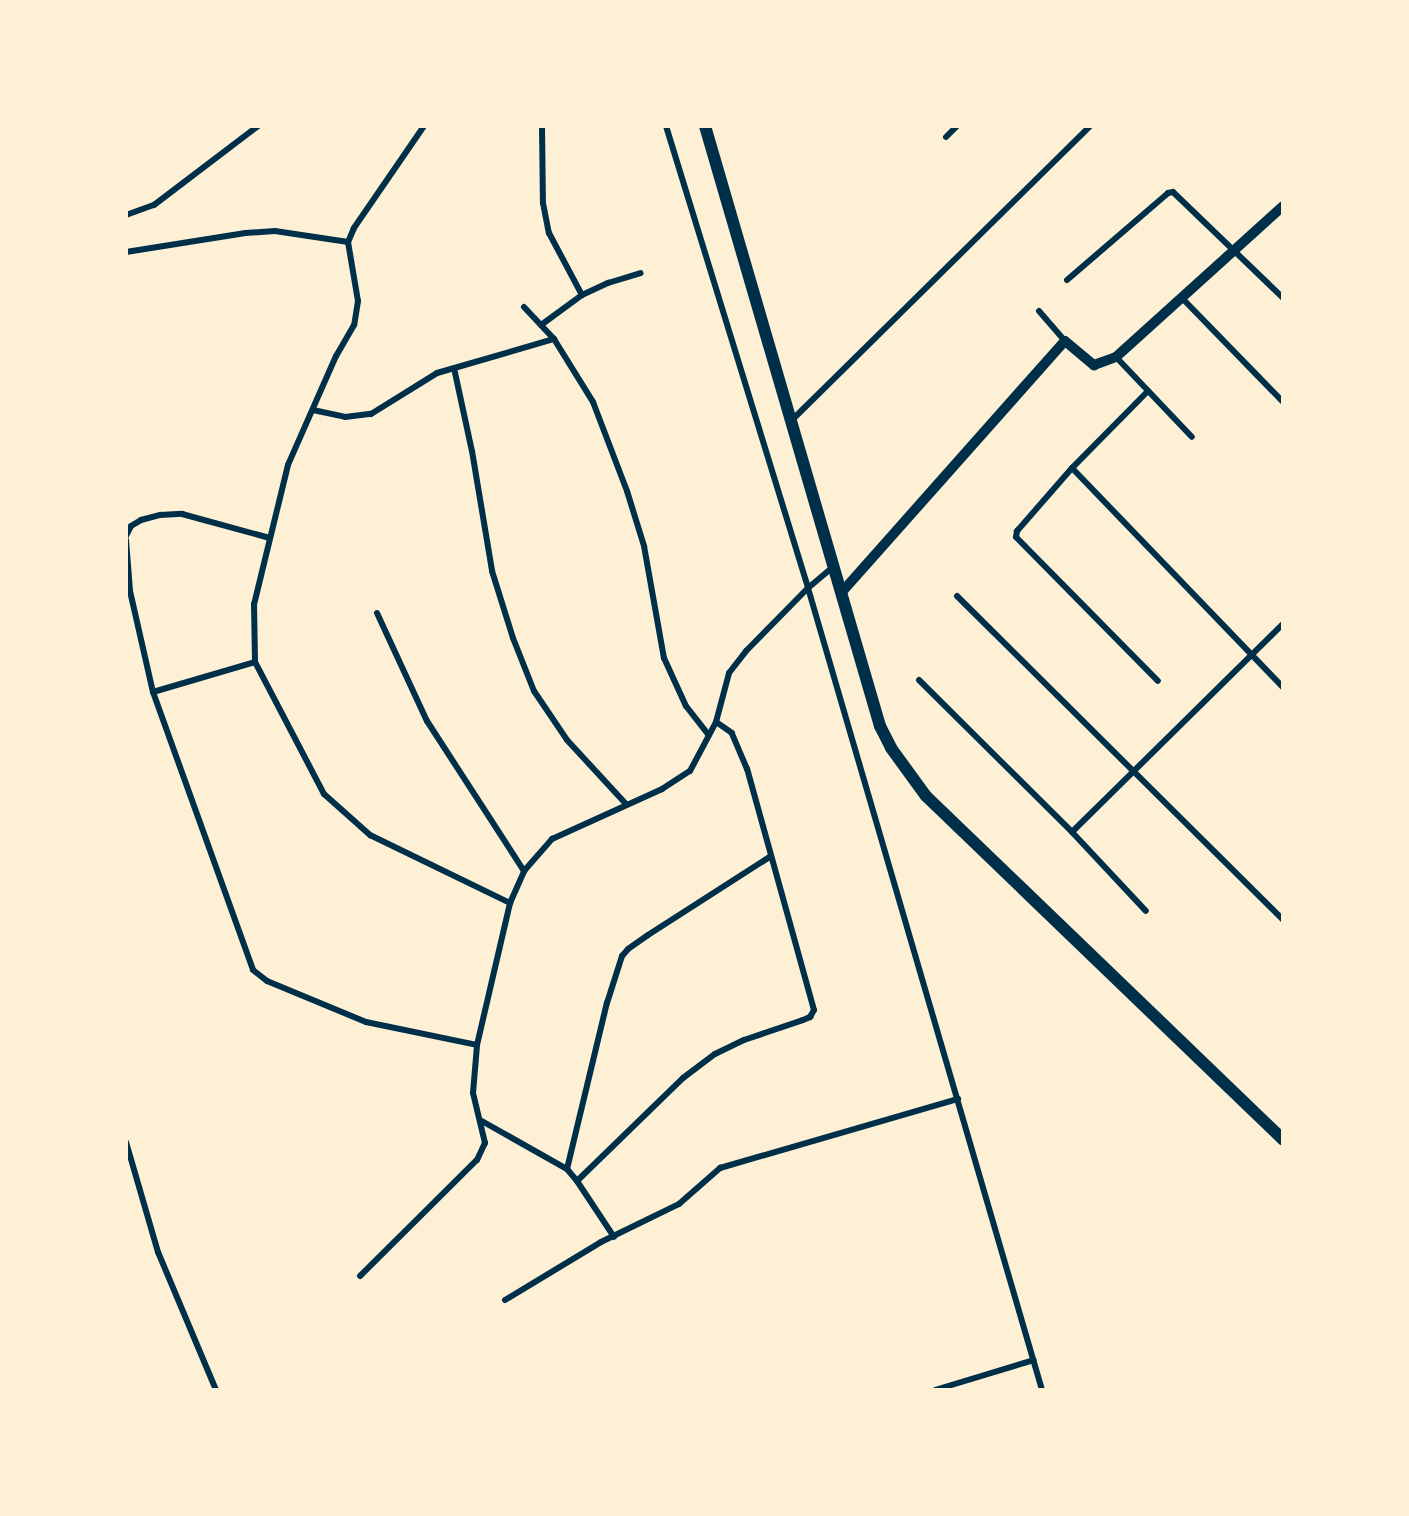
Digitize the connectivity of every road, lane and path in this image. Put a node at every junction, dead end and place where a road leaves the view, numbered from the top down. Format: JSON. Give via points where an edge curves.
{"nodes":[{"id":1,"x":258,"y":126,"type":"edge"},
{"id":2,"x":424,"y":126,"type":"edge"},
{"id":3,"x":542,"y":126,"type":"edge"},
{"id":4,"x":666,"y":126,"type":"edge"},
{"id":5,"x":705,"y":126,"type":"edge"},
{"id":6,"x":957,"y":126,"type":"edge"},
{"id":7,"x":1090,"y":126,"type":"edge"},
{"id":8,"x":946,"y":137,"type":"dead end"},
{"id":9,"x":1283,"y":206,"type":"edge"},
{"id":10,"x":126,"y":215,"type":"edge"},
{"id":11,"x":348,"y":242,"type":"junction"},
{"id":12,"x":1235,"y":251,"type":"junction"},
{"id":13,"x":126,"y":252,"type":"edge"},
{"id":14,"x":640,"y":273,"type":"dead end"},
{"id":15,"x":1067,"y":280,"type":"dead end"},
{"id":16,"x":582,"y":295,"type":"junction"},
{"id":17,"x":1181,"y":297,"type":"junction"},
{"id":18,"x":1283,"y":298,"type":"edge"},
{"id":19,"x":524,"y":307,"type":"dead end"},
{"id":20,"x":1039,"y":311,"type":"dead end"},
{"id":21,"x":541,"y":325,"type":"junction"},
{"id":22,"x":554,"y":339,"type":"junction"},
{"id":23,"x":1065,"y":341,"type":"junction"},
{"id":24,"x":1116,"y":357,"type":"junction"},
{"id":25,"x":454,"y":368,"type":"junction"},
{"id":26,"x":1148,"y":391,"type":"junction"},
{"id":27,"x":1283,"y":402,"type":"edge"},
{"id":28,"x":312,"y":410,"type":"junction"},
{"id":29,"x":792,"y":420,"type":"junction"},
{"id":30,"x":1192,"y":437,"type":"dead end"},
{"id":31,"x":1072,"y":468,"type":"junction"},
{"id":32,"x":126,"y":538,"type":"edge"},
{"id":33,"x":270,"y":538,"type":"junction"},
{"id":34,"x":833,"y":567,"type":"junction"},
{"id":35,"x":808,"y":588,"type":"junction"},
{"id":36,"x":841,"y":593,"type":"junction"},
{"id":37,"x":957,"y":596,"type":"dead end"},
{"id":38,"x":377,"y":613,"type":"dead end"},
{"id":39,"x":1283,"y":624,"type":"edge"},
{"id":40,"x":1251,"y":655,"type":"junction"},
{"id":41,"x":255,"y":663,"type":"junction"},
{"id":42,"x":919,"y":680,"type":"dead end"},
{"id":43,"x":1158,"y":681,"type":"dead end"},
{"id":44,"x":1283,"y":687,"type":"edge"},
{"id":45,"x":153,"y":692,"type":"junction"},
{"id":46,"x":716,"y":722,"type":"junction"},
{"id":47,"x":709,"y":735,"type":"junction"},
{"id":48,"x":1135,"y":773,"type":"junction"},
{"id":49,"x":627,"y":806,"type":"junction"},
{"id":50,"x":1072,"y":832,"type":"junction"},
{"id":51,"x":771,"y":856,"type":"junction"},
{"id":52,"x":524,"y":871,"type":"junction"},
{"id":53,"x":510,"y":903,"type":"junction"},
{"id":54,"x":1146,"y":911,"type":"dead end"},
{"id":55,"x":1283,"y":920,"type":"edge"},
{"id":56,"x":477,"y":1045,"type":"junction"},
{"id":57,"x":958,"y":1098,"type":"junction"},
{"id":58,"x":480,"y":1120,"type":"junction"},
{"id":59,"x":1283,"y":1140,"type":"edge"},
{"id":60,"x":126,"y":1143,"type":"edge"},
{"id":61,"x":567,"y":1169,"type":"junction"},
{"id":62,"x":577,"y":1181,"type":"junction"},
{"id":63,"x":614,"y":1237,"type":"junction"},
{"id":64,"x":360,"y":1276,"type":"dead end"},
{"id":65,"x":505,"y":1300,"type":"dead end"},
{"id":66,"x":1034,"y":1360,"type":"junction"},
{"id":67,"x":216,"y":1390,"type":"edge"},
{"id":68,"x":935,"y":1390,"type":"edge"},
{"id":69,"x":1042,"y":1390,"type":"edge"}],
"edges":[{"from":1,"to":10,"type":"street","via":[[154,205]]},
{"from":2,"to":11,"type":"street"},
{"from":3,"to":16,"type":"street","via":[[543,203],[549,233]]},
{"from":4,"to":35,"type":"street"},
{"from":5,"to":29,"type":"main road"},
{"from":6,"to":8,"type":"street"},
{"from":7,"to":29,"type":"street"},
{"from":9,"to":12,"type":"main road"},
{"from":11,"to":13,"type":"street","via":[[275,231]]},
{"from":11,"to":28,"type":"street","via":[[358,302],[354,325]]},
{"from":12,"to":15,"type":"street","via":[[1173,192]]},
{"from":12,"to":17,"type":"main road"},
{"from":12,"to":18,"type":"street"},
{"from":14,"to":16,"type":"street"},
{"from":16,"to":21,"type":"street"},
{"from":17,"to":24,"type":"main road"},
{"from":17,"to":27,"type":"street"},
{"from":19,"to":21,"type":"street"},
{"from":20,"to":23,"type":"street"},
{"from":21,"to":22,"type":"street"},
{"from":22,"to":25,"type":"street"},
{"from":22,"to":47,"type":"street","via":[[592,402],[627,491],[644,546],[664,658],[686,706]]},
{"from":23,"to":24,"type":"main road","via":[[1094,365]]},
{"from":23,"to":36,"type":"main road"},
{"from":24,"to":26,"type":"street"},
{"from":25,"to":28,"type":"street","via":[[437,373],[371,414],[345,417]]},
{"from":25,"to":49,"type":"street","via":[[492,571],[534,692],[560,730]]},
{"from":26,"to":30,"type":"street"},
{"from":26,"to":31,"type":"street"},
{"from":28,"to":33,"type":"street","via":[[288,465]]},
{"from":29,"to":34,"type":"main road"},
{"from":31,"to":40,"type":"street"},
{"from":31,"to":43,"type":"street","via":[[1017,531],[1016,537]]},
{"from":32,"to":33,"type":"street","via":[[131,526],[141,520],[182,514]]},
{"from":32,"to":45,"type":"street","via":[[130,591]]},
{"from":33,"to":41,"type":"street","via":[[254,604]]},
{"from":34,"to":35,"type":"street"},
{"from":34,"to":36,"type":"main road"},
{"from":35,"to":46,"type":"street","via":[[729,673]]},
{"from":35,"to":57,"type":"street"},
{"from":36,"to":59,"type":"main road","via":[[880,726],[904,769],[926,796]]},
{"from":37,"to":48,"type":"street"},
{"from":38,"to":52,"type":"street","via":[[427,721]]},
{"from":39,"to":40,"type":"street"},
{"from":40,"to":44,"type":"street"},
{"from":40,"to":48,"type":"street"},
{"from":41,"to":45,"type":"street"},
{"from":41,"to":53,"type":"street","via":[[324,794],[369,835]]},
{"from":42,"to":50,"type":"street"},
{"from":45,"to":56,"type":"street","via":[[253,970],[267,981],[366,1022]]},
{"from":46,"to":47,"type":"street"},
{"from":46,"to":51,"type":"street","via":[[732,733],[738,743]]},
{"from":47,"to":49,"type":"street","via":[[690,771]]},
{"from":48,"to":50,"type":"street"},
{"from":48,"to":55,"type":"street"},
{"from":49,"to":52,"type":"street","via":[[552,839]]},
{"from":50,"to":54,"type":"street"},
{"from":51,"to":61,"type":"street","via":[[648,934],[622,956]]},
{"from":51,"to":62,"type":"street","via":[[812,998],[814,1010],[810,1017],[715,1054],[683,1078]]},
{"from":52,"to":53,"type":"street"},
{"from":53,"to":56,"type":"street"},
{"from":56,"to":58,"type":"street","via":[[473,1093]]},
{"from":57,"to":63,"type":"street","via":[[720,1168],[679,1204]]},
{"from":57,"to":66,"type":"street"},
{"from":58,"to":61,"type":"street"},
{"from":58,"to":64,"type":"street","via":[[485,1143],[477,1160]]},
{"from":60,"to":67,"type":"street","via":[[158,1252]]},
{"from":61,"to":62,"type":"street"},
{"from":62,"to":63,"type":"street"},
{"from":63,"to":65,"type":"street"},
{"from":66,"to":68,"type":"street"},
{"from":66,"to":69,"type":"street"}]}
